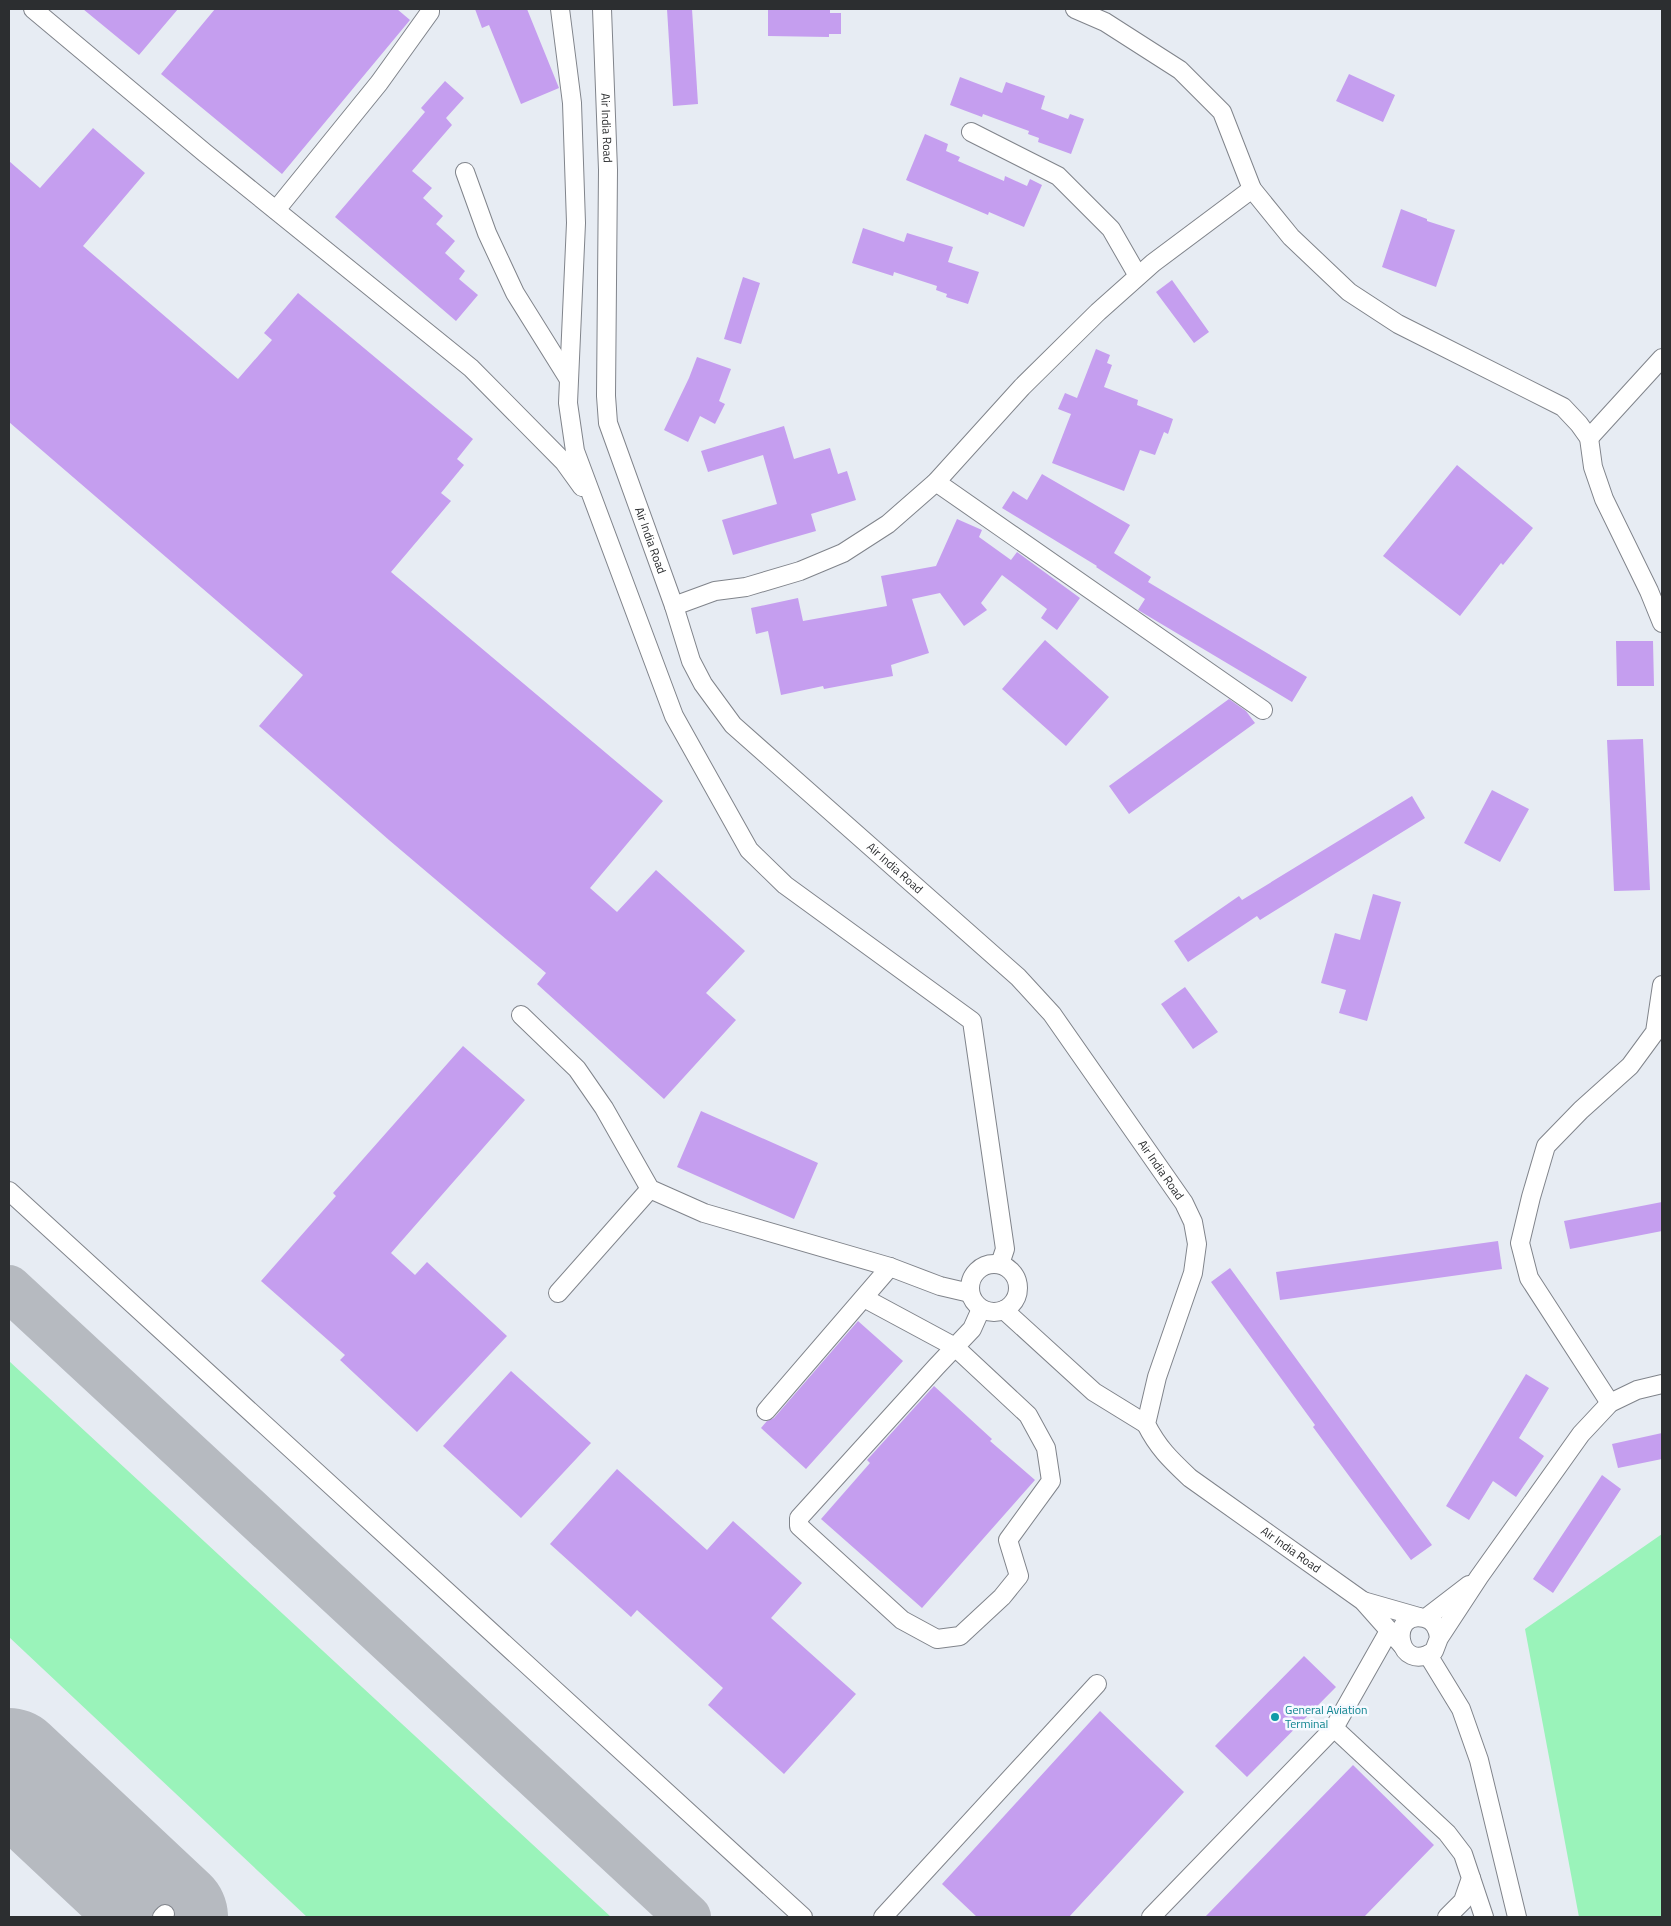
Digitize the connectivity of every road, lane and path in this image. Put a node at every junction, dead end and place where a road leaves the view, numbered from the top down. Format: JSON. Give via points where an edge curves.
{"nodes":[{"id":1,"x":33,"y":9,"type":"edge"},
{"id":2,"x":430,"y":9,"type":"edge"},
{"id":3,"x":560,"y":9,"type":"edge"},
{"id":4,"x":602,"y":9,"type":"edge"},
{"id":5,"x":1075,"y":9,"type":"edge"},
{"id":6,"x":971,"y":132,"type":"dead end"},
{"id":7,"x":465,"y":172,"type":"dead end"},
{"id":8,"x":1252,"y":189,"type":"junction"},
{"id":9,"x":276,"y":210,"type":"junction"},
{"id":10,"x":1138,"y":276,"type":"junction"},
{"id":11,"x":1662,"y":358,"type":"edge"},
{"id":12,"x":568,"y":378,"type":"junction"},
{"id":13,"x":1588,"y":438,"type":"junction"},
{"id":14,"x":936,"y":482,"type":"junction"},
{"id":15,"x":596,"y":506,"type":"junction"},
{"id":16,"x":674,"y":606,"type":"junction"},
{"id":17,"x":1662,"y":623,"type":"edge"},
{"id":18,"x":1263,"y":710,"type":"dead end"},
{"id":19,"x":1662,"y":985,"type":"edge"},
{"id":20,"x":521,"y":1015,"type":"dead end"},
{"id":21,"x":650,"y":1189,"type":"junction"},
{"id":22,"x":9,"y":1191,"type":"edge"},
{"id":23,"x":1000,"y":1264,"type":"junction"},
{"id":24,"x":890,"y":1267,"type":"junction"},
{"id":25,"x":558,"y":1293,"type":"dead end"},
{"id":26,"x":970,"y":1293,"type":"junction"},
{"id":27,"x":864,"y":1298,"type":"junction"},
{"id":28,"x":982,"y":1309,"type":"junction"},
{"id":29,"x":1004,"y":1310,"type":"junction"},
{"id":30,"x":955,"y":1347,"type":"junction"},
{"id":31,"x":1662,"y":1384,"type":"edge"},
{"id":32,"x":1610,"y":1403,"type":"junction"},
{"id":33,"x":766,"y":1411,"type":"dead end"},
{"id":34,"x":1146,"y":1424,"type":"junction"},
{"id":35,"x":1480,"y":1577,"type":"junction"},
{"id":36,"x":1363,"y":1601,"type":"junction"},
{"id":37,"x":1422,"y":1618,"type":"junction"},
{"id":38,"x":1389,"y":1631,"type":"junction"},
{"id":39,"x":1440,"y":1638,"type":"junction"},
{"id":40,"x":1402,"y":1645,"type":"junction"},
{"id":41,"x":1428,"y":1655,"type":"junction"},
{"id":42,"x":1097,"y":1684,"type":"dead end"},
{"id":43,"x":1334,"y":1728,"type":"junction"},
{"id":44,"x":1471,"y":1878,"type":"junction"},
{"id":45,"x":803,"y":1917,"type":"edge"},
{"id":46,"x":884,"y":1917,"type":"edge"},
{"id":47,"x":1151,"y":1917,"type":"edge"},
{"id":48,"x":1447,"y":1917,"type":"edge"},
{"id":49,"x":1484,"y":1917,"type":"edge"},
{"id":50,"x":1517,"y":1917,"type":"edge"}],
"edges":[{"from":1,"to":9,"type":"street"},
{"from":2,"to":9,"type":"street","via":[[379,82]]},
{"from":3,"to":12,"type":"street","via":[[572,103],[576,223]]},
{"from":4,"to":16,"type":"street","name":"Air India Road","via":[[608,170],[608,423]]},
{"from":5,"to":8,"type":"street","via":[[1105,22],[1180,70],[1222,112]]},
{"from":6,"to":10,"type":"street","via":[[1058,176],[1111,229]]},
{"from":7,"to":12,"type":"street","via":[[487,234],[515,293]]},
{"from":8,"to":10,"type":"street"},
{"from":8,"to":13,"type":"street","via":[[1292,237],[1349,292],[1398,324],[1563,407]]},
{"from":9,"to":15,"type":"street","via":[[471,368],[564,462]]},
{"from":10,"to":14,"type":"street","via":[[1022,387]]},
{"from":11,"to":13,"type":"street"},
{"from":12,"to":15,"type":"street","via":[[575,451]]},
{"from":13,"to":17,"type":"street","via":[[1593,467],[1604,499]]},
{"from":14,"to":16,"type":"street","via":[[888,524],[843,552],[800,572],[746,587],[715,591]]},
{"from":14,"to":18,"type":"street"},
{"from":15,"to":23,"type":"street","via":[[674,716],[749,850],[785,884],[972,1020],[1005,1249]]},
{"from":16,"to":34,"type":"street","name":"Air India Road","via":[[691,660],[703,684],[733,725],[1018,977],[1052,1014],[1184,1203],[1193,1222],[1197,1244],[1194,1274],[1157,1377]]},
{"from":19,"to":32,"type":"street","via":[[1655,1032],[1630,1066],[1546,1146],[1520,1243],[1529,1278]]},
{"from":20,"to":21,"type":"street","via":[[577,1069],[604,1108]]},
{"from":21,"to":24,"type":"street","via":[[704,1213]]},
{"from":21,"to":25,"type":"street"},
{"from":22,"to":45,"type":"street"},
{"from":23,"to":26,"type":"street","via":[[977,1270],[970,1282]]},
{"from":23,"to":29,"type":"street","via":[[1014,1274],[1018,1287],[1012,1304]]},
{"from":24,"to":26,"type":"street","via":[[940,1286]]},
{"from":24,"to":27,"type":"street"},
{"from":26,"to":28,"type":"street"},
{"from":27,"to":30,"type":"street"},
{"from":27,"to":33,"type":"street"},
{"from":28,"to":29,"type":"street","via":[[991,1312]]},
{"from":28,"to":30,"type":"street","via":[[972,1329]]},
{"from":29,"to":34,"type":"street","via":[[1094,1392]]},
{"from":30,"to":30,"type":"street","via":[[799,1518],[799,1526],[902,1620],[937,1639],[960,1636],[1002,1597],[1019,1576],[1008,1540],[1050,1481],[1046,1448],[1028,1415]]},
{"from":31,"to":32,"type":"street","via":[[1638,1390]]},
{"from":32,"to":35,"type":"street","via":[[1581,1434]]},
{"from":34,"to":36,"type":"street","name":"Air India Road","via":[[1154,1442],[1190,1478]]},
{"from":35,"to":37,"type":"street"},
{"from":35,"to":39,"type":"street"},
{"from":36,"to":37,"type":"street","name":"Air India Road"},
{"from":36,"to":38,"type":"street","name":"Air India Road"},
{"from":37,"to":39,"type":"street","via":[[1436,1626]]},
{"from":37,"to":40,"type":"street","via":[[1414,1618],[1404,1624],[1400,1634]]},
{"from":38,"to":40,"type":"street","name":"Air India Road"},
{"from":38,"to":43,"type":"street"},
{"from":39,"to":41,"type":"street","via":[[1434,1651]]},
{"from":40,"to":41,"type":"street","name":"Air India Road","via":[[1416,1656]]},
{"from":41,"to":50,"type":"street","via":[[1461,1709],[1476,1752]]},
{"from":42,"to":46,"type":"street"},
{"from":43,"to":44,"type":"street","via":[[1447,1833],[1463,1854]]},
{"from":43,"to":47,"type":"street"},
{"from":44,"to":48,"type":"street","via":[[1463,1901]]},
{"from":44,"to":49,"type":"street"}]}
